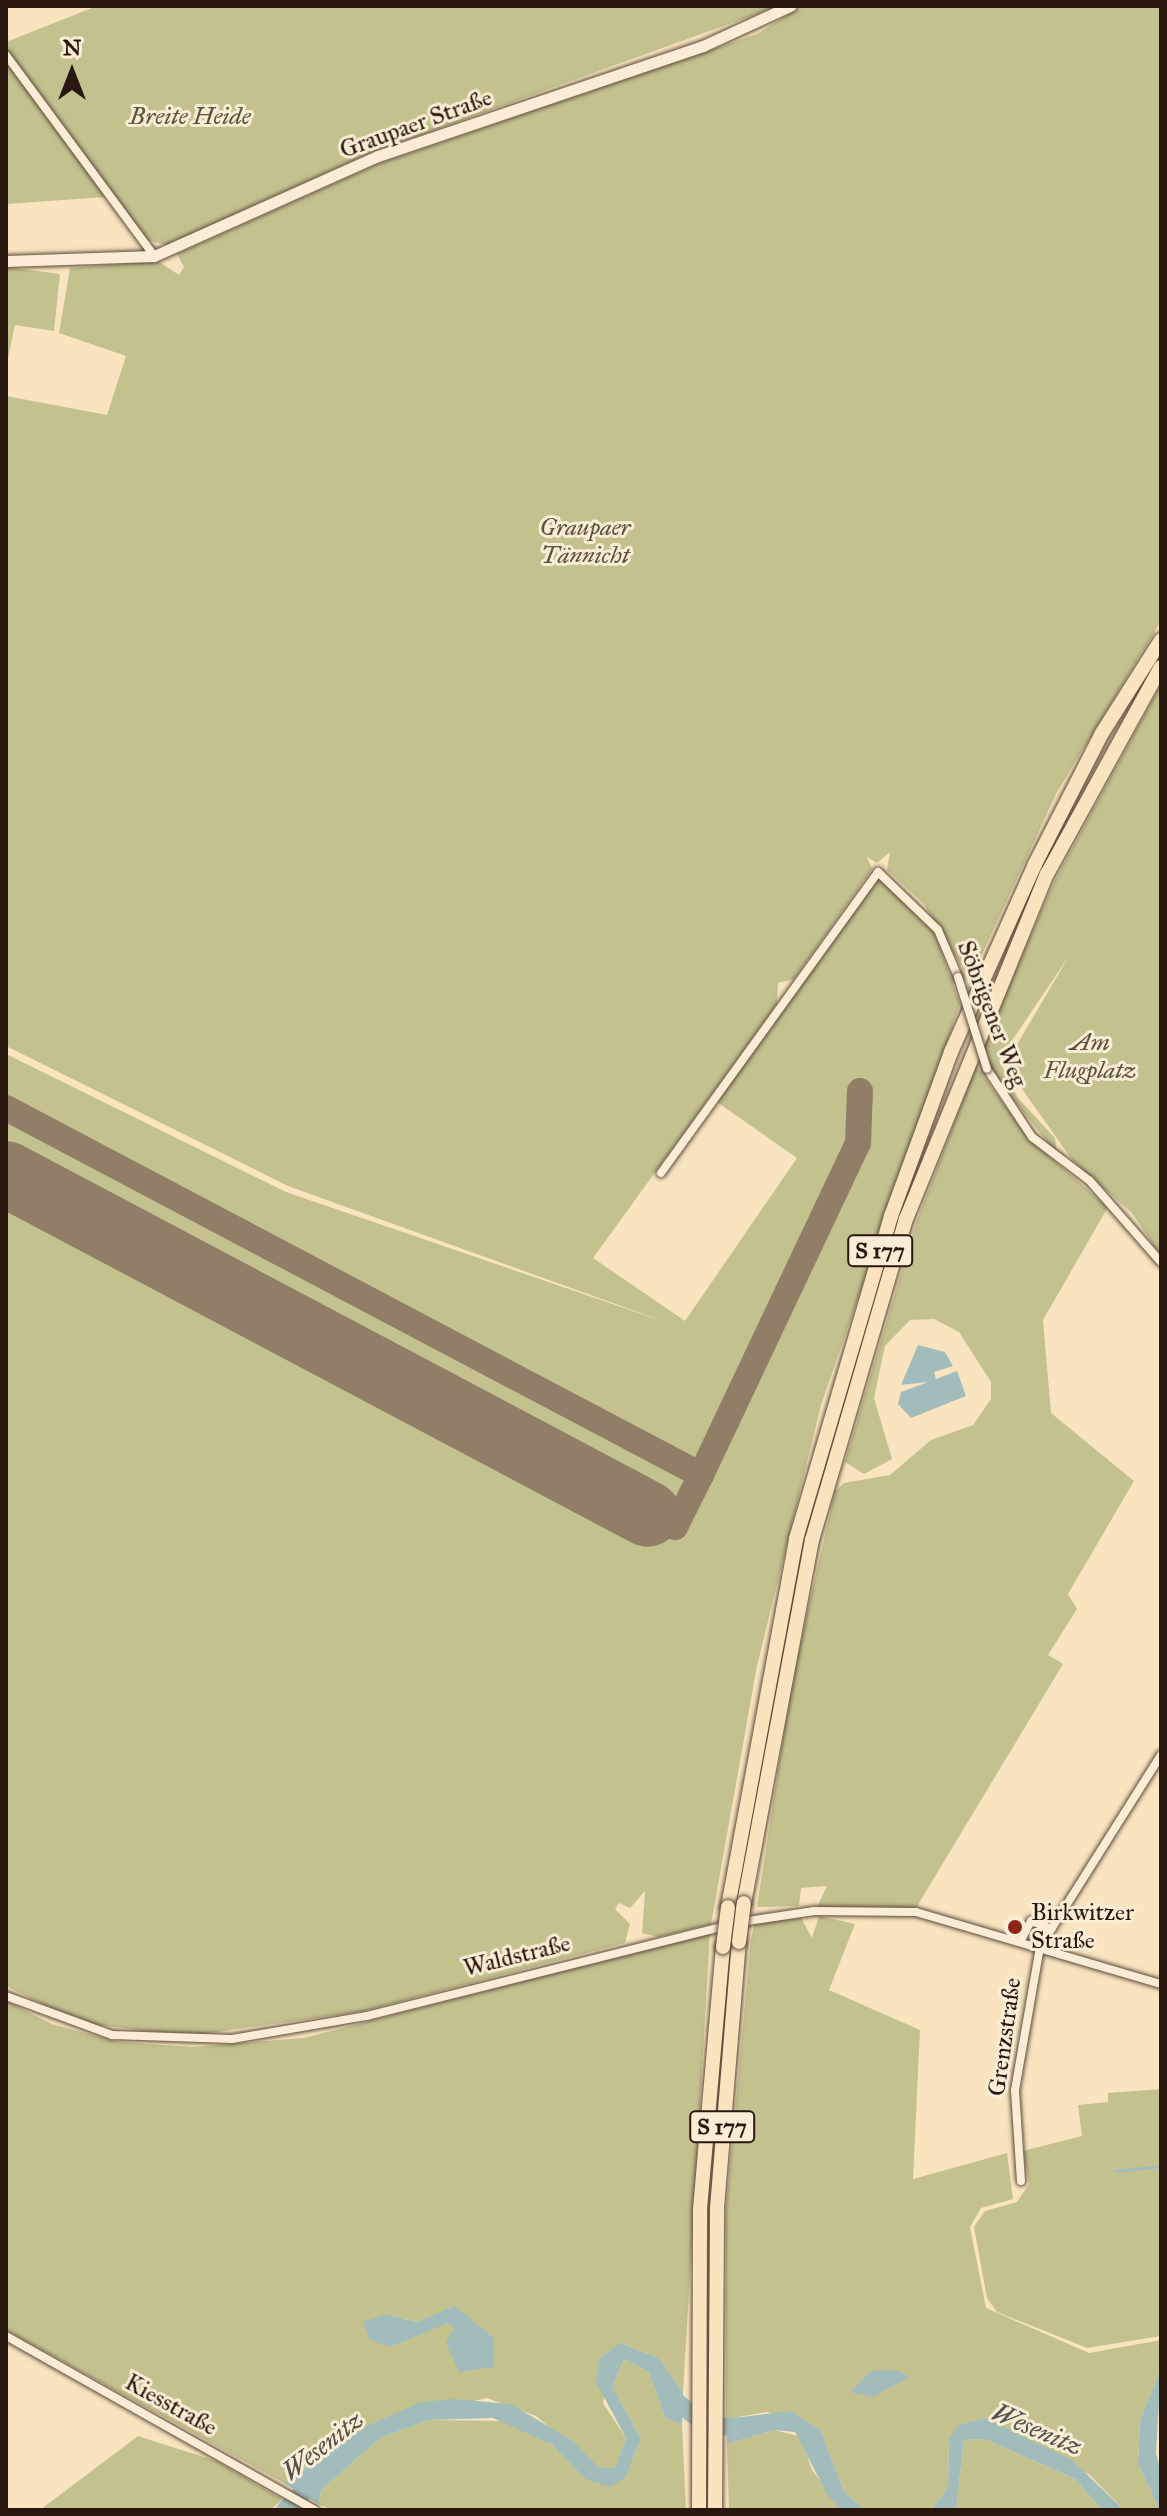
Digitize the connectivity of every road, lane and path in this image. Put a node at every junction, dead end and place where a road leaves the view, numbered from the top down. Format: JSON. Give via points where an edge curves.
{"nodes":[{"id":1,"x":790,"y":6,"type":"edge"},
{"id":2,"x":6,"y":55,"type":"edge"},
{"id":3,"x":154,"y":256,"type":"junction"},
{"id":4,"x":6,"y":261,"type":"edge"},
{"id":5,"x":1161,"y":640,"type":"edge"},
{"id":6,"x":1161,"y":667,"type":"edge"},
{"id":7,"x":661,"y":1173,"type":"dead end"},
{"id":8,"x":1161,"y":1262,"type":"edge"},
{"id":9,"x":1161,"y":1755,"type":"edge"},
{"id":10,"x":1052,"y":1929,"type":"junction"},
{"id":11,"x":1021,"y":1940,"type":"junction"},
{"id":12,"x":1040,"y":1947,"type":"junction"},
{"id":13,"x":1161,"y":1984,"type":"edge"},
{"id":14,"x":6,"y":1996,"type":"edge"},
{"id":15,"x":1021,"y":2181,"type":"dead end"},
{"id":16,"x":6,"y":2336,"type":"edge"},
{"id":17,"x":315,"y":2510,"type":"edge"},
{"id":18,"x":699,"y":2510,"type":"edge"},
{"id":19,"x":715,"y":2510,"type":"edge"}],
"edges":[{"from":1,"to":3,"type":"street","name":"Graupaer Straße","via":[[703,46],[378,156]]},
{"from":2,"to":3,"type":"street"},
{"from":3,"to":4,"type":"street","name":"Graupaer Straße","via":[[114,263]]},
{"from":5,"to":18,"type":"highway","number":"S 177","bridge":true,"via":[[1102,733],[1029,876],[951,1052],[891,1216],[793,1553],[723,1947],[697,2312]]},
{"from":6,"to":19,"type":"highway","number":"S 177","bridge":true,"via":[[1047,874],[906,1219],[812,1540],[739,1942],[714,2313]]},
{"from":7,"to":8,"type":"street","name":"Söbrigener Weg","bridge":true,"via":[[878,872],[938,930],[987,1069],[1032,1137],[1090,1181]]},
{"from":9,"to":10,"type":"street"},
{"from":10,"to":11,"type":"street","via":[[1031,1921]]},
{"from":10,"to":12,"type":"street"},
{"from":11,"to":12,"type":"street","name":"Waldstraße"},
{"from":11,"to":14,"type":"street","name":"Waldstraße","via":[[916,1912],[778,1915],[367,2016],[232,2039],[112,2035]]},
{"from":12,"to":13,"type":"street"},
{"from":12,"to":15,"type":"street","name":"Grenzstraße","via":[[1015,2090]]},
{"from":16,"to":17,"type":"street","name":"Kiesstraße"}]}
